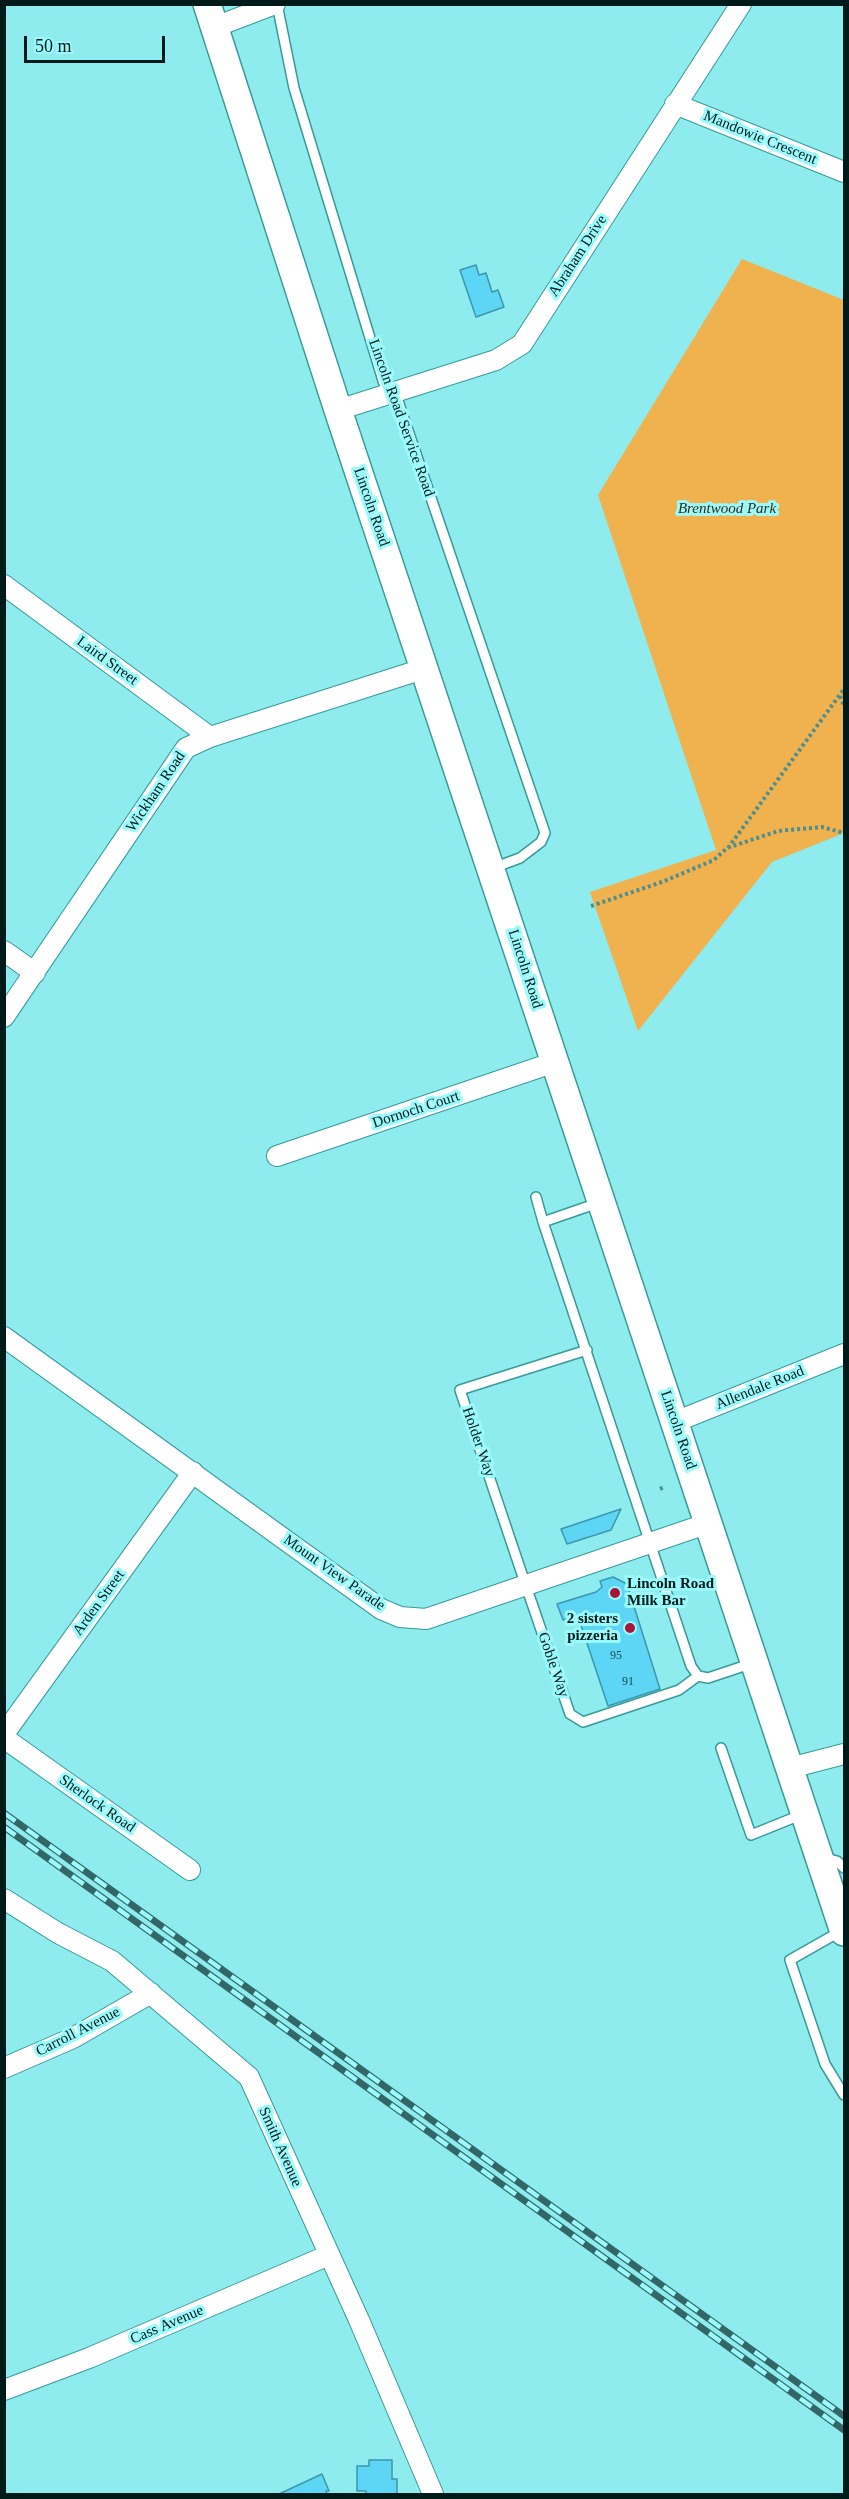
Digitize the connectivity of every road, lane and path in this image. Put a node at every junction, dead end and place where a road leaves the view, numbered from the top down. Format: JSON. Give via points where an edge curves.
{"nodes":[{"id":1,"x":276,"y":4,"type":"edge"},
{"id":2,"x":741,"y":4,"type":"edge"},
{"id":3,"x":211,"y":16,"type":"edge"},
{"id":4,"x":675,"y":104,"type":"junction"},
{"id":5,"x":844,"y":172,"type":"edge"},
{"id":6,"x":390,"y":392,"type":"junction"},
{"id":7,"x":338,"y":410,"type":"junction"},
{"id":8,"x":4,"y":585,"type":"edge"},
{"id":9,"x":426,"y":668,"type":"junction"},
{"id":10,"x":844,"y":689,"type":"edge"},
{"id":11,"x":840,"y":696,"type":"junction"},
{"id":12,"x":844,"y":706,"type":"edge"},
{"id":13,"x":210,"y":736,"type":"junction"},
{"id":14,"x":844,"y":833,"type":"edge"},
{"id":15,"x":727,"y":848,"type":"junction"},
{"id":16,"x":493,"y":868,"type":"junction"},
{"id":17,"x":591,"y":906,"type":"dead end"},
{"id":18,"x":4,"y":951,"type":"edge"},
{"id":19,"x":35,"y":973,"type":"junction"},
{"id":20,"x":4,"y":1017,"type":"edge"},
{"id":21,"x":555,"y":1062,"type":"junction"},
{"id":22,"x":277,"y":1156,"type":"dead end"},
{"id":23,"x":536,"y":1197,"type":"dead end"},
{"id":24,"x":603,"y":1201,"type":"junction"},
{"id":25,"x":543,"y":1222,"type":"junction"},
{"id":26,"x":4,"y":1337,"type":"edge"},
{"id":27,"x":587,"y":1350,"type":"junction"},
{"id":28,"x":844,"y":1354,"type":"edge"},
{"id":29,"x":675,"y":1422,"type":"junction"},
{"id":30,"x":193,"y":1472,"type":"junction"},
{"id":31,"x":710,"y":1523,"type":"junction"},
{"id":32,"x":650,"y":1543,"type":"junction"},
{"id":33,"x":526,"y":1586,"type":"junction"},
{"id":34,"x":755,"y":1663,"type":"junction"},
{"id":35,"x":698,"y":1676,"type":"junction"},
{"id":36,"x":4,"y":1736,"type":"edge"},
{"id":37,"x":721,"y":1748,"type":"dead end"},
{"id":38,"x":844,"y":1754,"type":"edge"},
{"id":39,"x":790,"y":1768,"type":"junction"},
{"id":40,"x":806,"y":1813,"type":"junction"},
{"id":41,"x":820,"y":1856,"type":"junction"},
{"id":42,"x":844,"y":1868,"type":"edge"},
{"id":43,"x":190,"y":1870,"type":"dead end"},
{"id":44,"x":4,"y":1899,"type":"edge"},
{"id":45,"x":844,"y":1931,"type":"edge"},
{"id":46,"x":151,"y":1993,"type":"junction"},
{"id":47,"x":4,"y":2068,"type":"edge"},
{"id":48,"x":844,"y":2095,"type":"edge"},
{"id":49,"x":329,"y":2255,"type":"junction"},
{"id":50,"x":4,"y":2390,"type":"edge"},
{"id":51,"x":433,"y":2494,"type":"edge"}],
"edges":[{"from":1,"to":3,"type":"street"},
{"from":1,"to":6,"type":"lane","name":"Lincoln Road Service Road","via":[[294,88],[384,384]]},
{"from":2,"to":4,"type":"street","name":"Abraham Drive"},
{"from":3,"to":7,"type":"main road","name":"Lincoln Road"},
{"from":4,"to":5,"type":"street","name":"Mandowie Crescent"},
{"from":4,"to":6,"type":"street","name":"Abraham Drive","via":[[522,344],[496,360]]},
{"from":6,"to":7,"type":"street","name":"Abraham Drive"},
{"from":6,"to":16,"type":"lane","name":"Lincoln Road Service Road","via":[[398,400],[545,833],[541,842],[520,858]]},
{"from":7,"to":9,"type":"main road","name":"Lincoln Road"},
{"from":8,"to":13,"type":"street","name":"Laird Street"},
{"from":9,"to":13,"type":"street","name":"Wickham Road"},
{"from":9,"to":16,"type":"main road","name":"Lincoln Road"},
{"from":10,"to":11,"type":"path"},
{"from":11,"to":12,"type":"path"},
{"from":11,"to":15,"type":"path"},
{"from":13,"to":19,"type":"street","name":"Wickham Road","via":[[186,748]]},
{"from":14,"to":15,"type":"path","via":[[822,827],[778,831]]},
{"from":15,"to":17,"type":"path","via":[[714,860]]},
{"from":16,"to":21,"type":"main road","name":"Lincoln Road"},
{"from":18,"to":19,"type":"street"},
{"from":19,"to":20,"type":"street","name":"Wickham Road"},
{"from":21,"to":22,"type":"street","name":"Dornoch Court"},
{"from":21,"to":24,"type":"main road","name":"Lincoln Road"},
{"from":23,"to":25,"type":"lane"},
{"from":24,"to":25,"type":"lane"},
{"from":24,"to":29,"type":"main road","name":"Lincoln Road"},
{"from":25,"to":27,"type":"lane"},
{"from":26,"to":30,"type":"street","name":"Mount View Parade"},
{"from":27,"to":32,"type":"lane"},
{"from":27,"to":33,"type":"lane","name":"Holder Way","via":[[460,1390]]},
{"from":28,"to":29,"type":"street","name":"Allendale Road"},
{"from":29,"to":31,"type":"main road","name":"Lincoln Road"},
{"from":30,"to":33,"type":"street","name":"Mount View Parade","via":[[381,1608],[400,1617],[426,1619]]},
{"from":30,"to":36,"type":"street","name":"Arden Street"},
{"from":31,"to":32,"type":"street","name":"Mount View Parade"},
{"from":31,"to":34,"type":"main road","name":"Lincoln Road"},
{"from":32,"to":33,"type":"street","name":"Mount View Parade"},
{"from":32,"to":35,"type":"lane","via":[[691,1666]]},
{"from":33,"to":35,"type":"lane","name":"Goble Way","via":[[570,1714],[583,1722],[679,1690]]},
{"from":34,"to":35,"type":"lane","via":[[708,1678]]},
{"from":34,"to":39,"type":"main road","name":"Lincoln Road"},
{"from":36,"to":43,"type":"street","name":"Sherlock Road"},
{"from":37,"to":40,"type":"lane","via":[[751,1835]]},
{"from":38,"to":39,"type":"street"},
{"from":39,"to":40,"type":"main road","name":"Lincoln Road"},
{"from":40,"to":41,"type":"main road","name":"Lincoln Road"},
{"from":41,"to":42,"type":"lane","via":[[837,1861]]},
{"from":41,"to":45,"type":"main road","name":"Lincoln Road"},
{"from":44,"to":46,"type":"street","name":"Smith Avenue","via":[[112,1961]]},
{"from":45,"to":48,"type":"lane","via":[[790,1960],[825,2064]]},
{"from":46,"to":47,"type":"street","name":"Carroll Avenue","via":[[73,2038]]},
{"from":46,"to":49,"type":"street","name":"Smith Avenue","via":[[249,2077]]},
{"from":49,"to":50,"type":"street","name":"Cass Avenue","via":[[89,2358]]},
{"from":49,"to":51,"type":"street","name":"Smith Avenue"}]}
